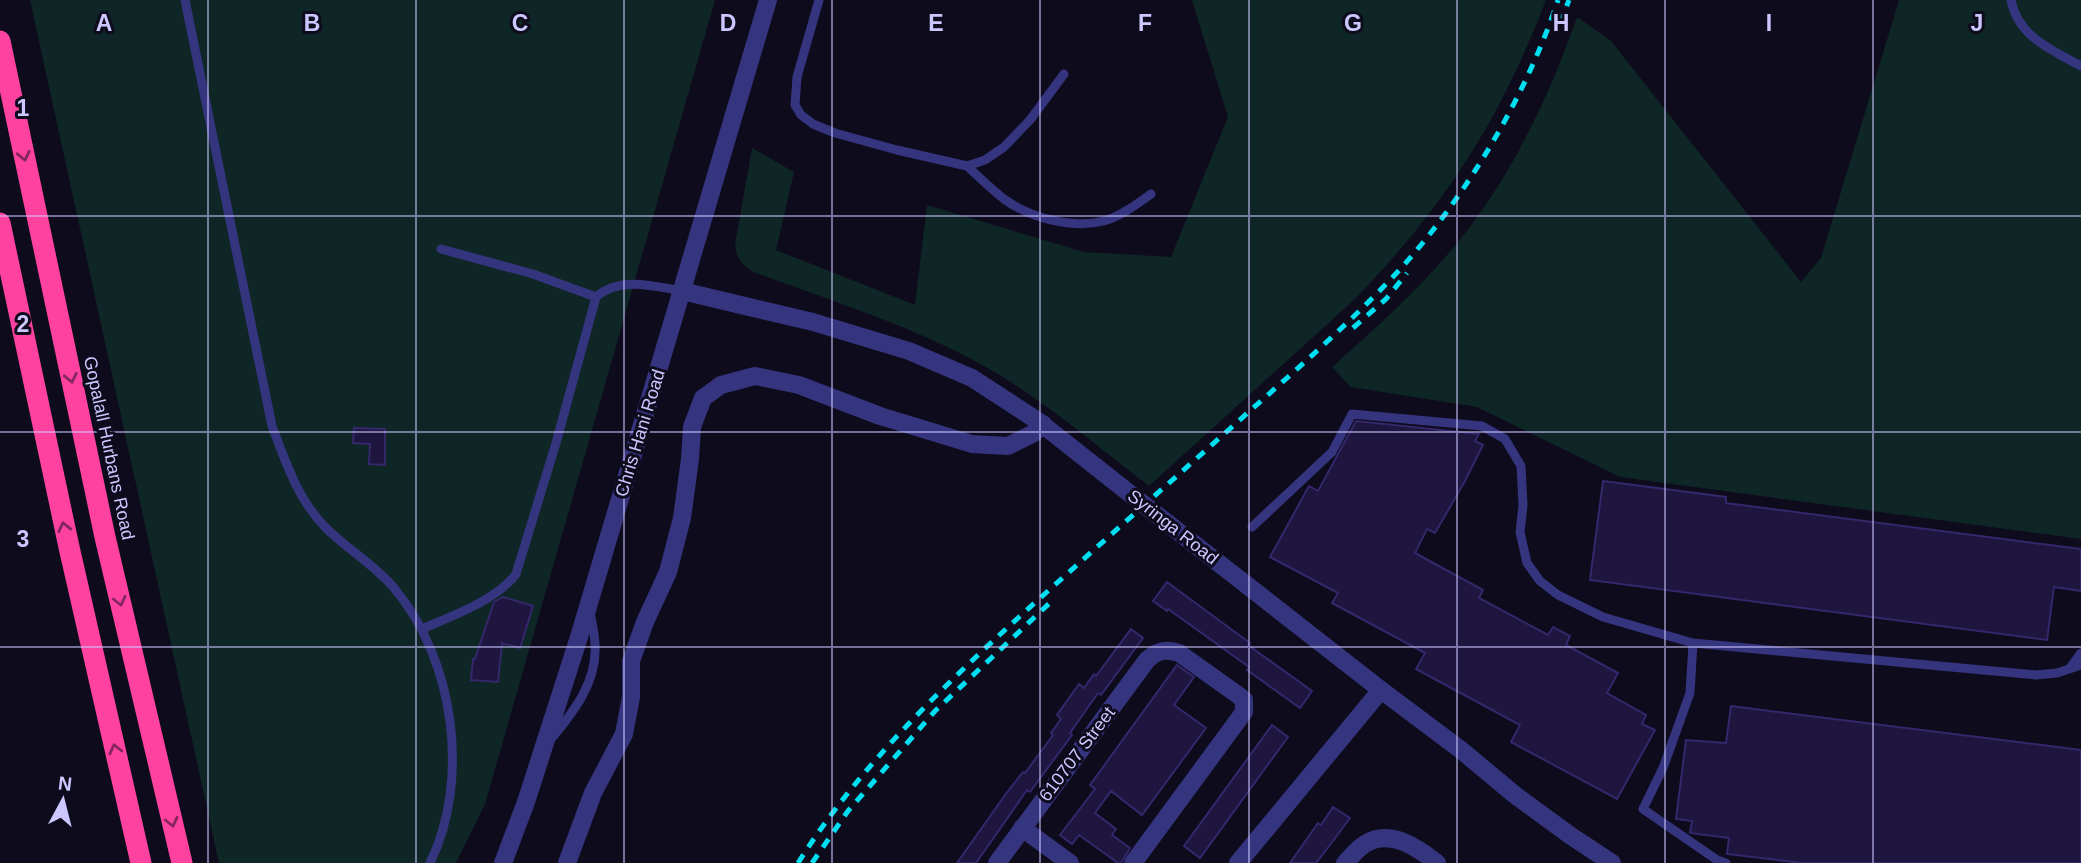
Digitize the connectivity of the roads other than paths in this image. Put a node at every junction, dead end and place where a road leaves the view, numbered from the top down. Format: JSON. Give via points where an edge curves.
{"nodes":[{"id":1,"x":185,"y":0,"type":"edge"},
{"id":2,"x":768,"y":0,"type":"edge"},
{"id":3,"x":819,"y":0,"type":"edge"},
{"id":4,"x":2011,"y":0,"type":"edge"},
{"id":5,"x":0,"y":41,"type":"edge"},
{"id":6,"x":2081,"y":66,"type":"edge"},
{"id":7,"x":1063,"y":74,"type":"dead end"},
{"id":8,"x":967,"y":166,"type":"junction"},
{"id":9,"x":1151,"y":194,"type":"dead end"},
{"id":10,"x":0,"y":223,"type":"edge"},
{"id":11,"x":441,"y":249,"type":"dead end"},
{"id":12,"x":682,"y":291,"type":"junction"},
{"id":13,"x":596,"y":297,"type":"junction"},
{"id":14,"x":1043,"y":424,"type":"junction"},
{"id":15,"x":1252,"y":527,"type":"dead end"},
{"id":16,"x":422,"y":629,"type":"junction"},
{"id":17,"x":1693,"y":642,"type":"junction"},
{"id":18,"x":2081,"y":653,"type":"edge"},
{"id":19,"x":2081,"y":665,"type":"edge"},
{"id":20,"x":2069,"y":670,"type":"junction"},
{"id":21,"x":1381,"y":690,"type":"junction"},
{"id":22,"x":1022,"y":828,"type":"junction"},
{"id":23,"x":141,"y":863,"type":"edge"},
{"id":24,"x":182,"y":863,"type":"edge"},
{"id":25,"x":430,"y":863,"type":"edge"},
{"id":26,"x":503,"y":863,"type":"edge"},
{"id":27,"x":567,"y":863,"type":"edge"},
{"id":28,"x":997,"y":863,"type":"edge"},
{"id":29,"x":1070,"y":863,"type":"edge"},
{"id":30,"x":1133,"y":863,"type":"edge"},
{"id":31,"x":1238,"y":863,"type":"edge"},
{"id":32,"x":1345,"y":863,"type":"edge"},
{"id":33,"x":1437,"y":863,"type":"edge"},
{"id":34,"x":1612,"y":863,"type":"edge"},
{"id":35,"x":1726,"y":863,"type":"edge"}],
"edges":[{"from":1,"to":16,"type":"lane","via":[[272,426],[289,473],[327,529],[393,586]]},
{"from":2,"to":12,"type":"street","name":"Chris Hani Road"},
{"from":3,"to":8,"type":"lane","via":[[797,77],[795,105],[801,115],[835,133]]},
{"from":4,"to":6,"type":"lane","via":[[2030,36]]},
{"from":5,"to":24,"type":"highway","name":"Gopalall Hurbans Road","one_way":true,"via":[[105,537]]},
{"from":7,"to":8,"type":"lane","via":[[1004,147]]},
{"from":8,"to":9,"type":"lane","via":[[1019,208],[1065,222],[1104,221]]},
{"from":23,"to":10,"type":"highway","one_way":true},
{"from":11,"to":13,"type":"lane"},
{"from":12,"to":13,"type":"lane","via":[[615,285]]},
{"from":12,"to":14,"type":"street","name":"Syringa Road","via":[[813,322],[909,351],[972,378]]},
{"from":12,"to":26,"type":"street","name":"Chris Hani Road","via":[[589,604]]},
{"from":13,"to":16,"type":"lane","via":[[516,574],[508,585],[470,609]]},
{"from":14,"to":21,"type":"street","name":"Syringa Road","bridge":true},
{"from":14,"to":27,"type":"street","via":[[1008,446],[972,444],[799,385],[755,376],[721,385],[703,398],[692,427],[682,518],[668,572],[631,661],[624,734],[593,793]]},
{"from":15,"to":17,"type":"lane","via":[[1332,452],[1352,414],[1482,426],[1505,439],[1521,466],[1520,532],[1527,563],[1540,580],[1558,595],[1603,617]]},
{"from":16,"to":25,"type":"lane","via":[[449,707],[453,750],[440,841]]},
{"from":17,"to":20,"type":"lane","via":[[2036,675]]},
{"from":17,"to":35,"type":"lane","via":[[1690,693],[1643,809]]},
{"from":18,"to":20,"type":"lane"},
{"from":19,"to":20,"type":"lane"},
{"from":21,"to":31,"type":"street"},
{"from":21,"to":34,"type":"street","name":"Syringa Road","via":[[1515,795]]},
{"from":22,"to":28,"type":"street","name":"610707 Street"},
{"from":22,"to":29,"type":"street"},
{"from":22,"to":30,"type":"street","name":"610707 Street","via":[[1147,660],[1162,650],[1179,653],[1244,700],[1244,712]]},
{"from":32,"to":33,"type":"street","via":[[1364,844],[1386,838],[1419,849]]}]}
